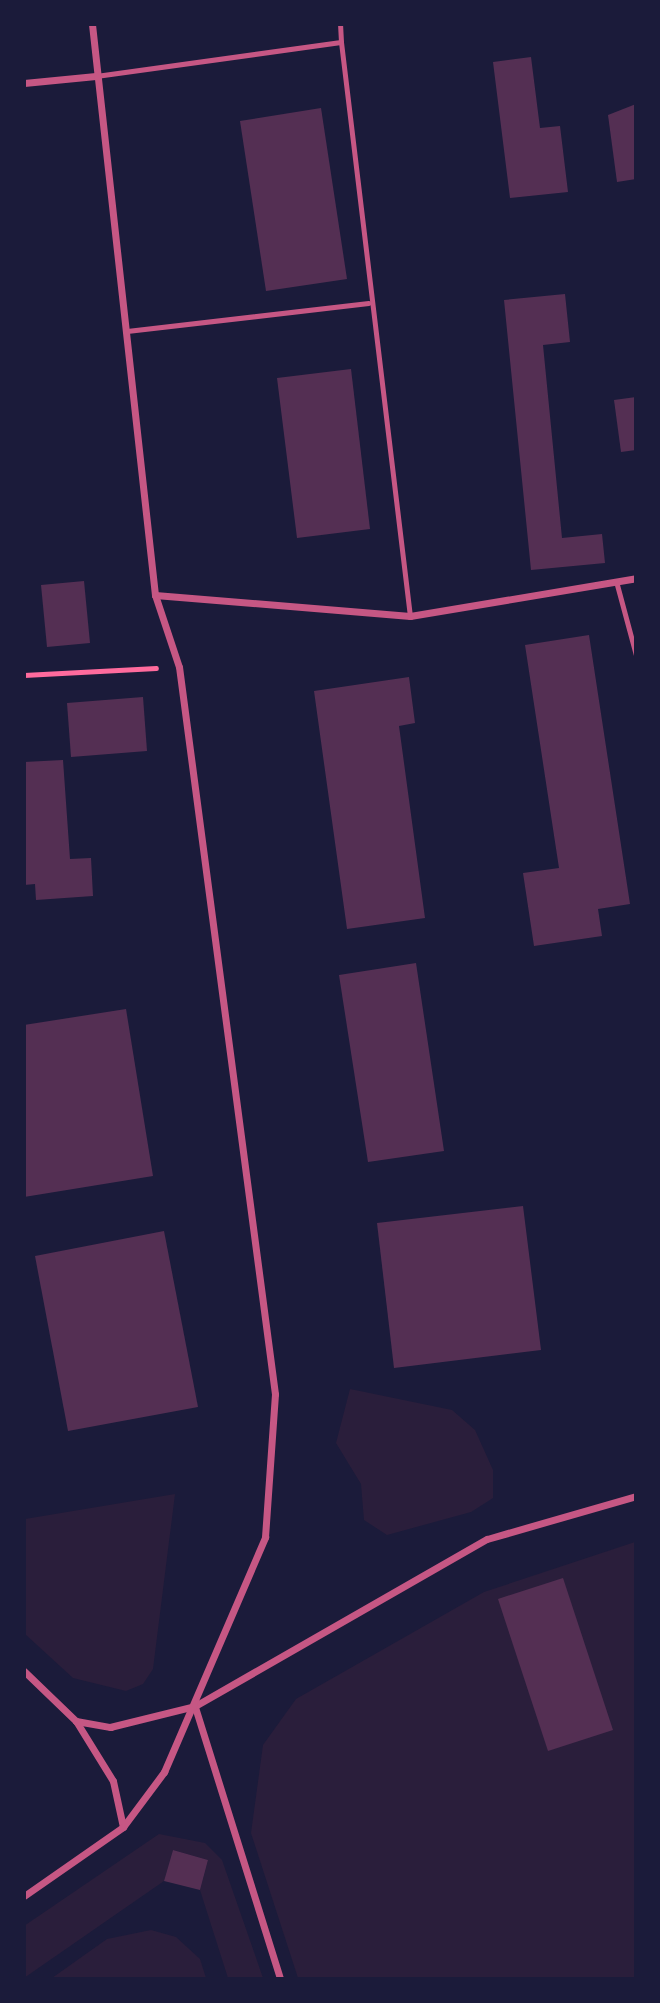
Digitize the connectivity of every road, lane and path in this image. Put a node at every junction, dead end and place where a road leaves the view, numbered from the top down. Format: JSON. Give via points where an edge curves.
{"nodes":[{"id":1,"x":92,"y":24,"type":"edge"},
{"id":2,"x":340,"y":24,"type":"edge"},
{"id":3,"x":341,"y":42,"type":"junction"},
{"id":4,"x":96,"y":76,"type":"junction"},
{"id":5,"x":24,"y":83,"type":"edge"},
{"id":6,"x":368,"y":303,"type":"junction"},
{"id":7,"x":127,"y":331,"type":"junction"},
{"id":8,"x":635,"y":578,"type":"edge"},
{"id":9,"x":616,"y":581,"type":"junction"},
{"id":10,"x":155,"y":595,"type":"junction"},
{"id":11,"x":410,"y":616,"type":"junction"},
{"id":12,"x":635,"y":655,"type":"edge"},
{"id":13,"x":179,"y":667,"type":"junction"},
{"id":14,"x":24,"y":675,"type":"edge"},
{"id":15,"x":635,"y":1496,"type":"edge"},
{"id":16,"x":24,"y":1671,"type":"edge"},
{"id":17,"x":195,"y":1706,"type":"junction"},
{"id":18,"x":76,"y":1721,"type":"junction"},
{"id":19,"x":123,"y":1827,"type":"junction"},
{"id":20,"x":24,"y":1896,"type":"edge"},
{"id":21,"x":280,"y":1979,"type":"edge"}],
"edges":[{"from":1,"to":4,"type":"street"},
{"from":2,"to":3,"type":"lane"},
{"from":3,"to":4,"type":"lane"},
{"from":3,"to":6,"type":"lane"},
{"from":4,"to":5,"type":"street"},
{"from":4,"to":7,"type":"street"},
{"from":6,"to":7,"type":"lane"},
{"from":6,"to":11,"type":"lane"},
{"from":7,"to":10,"type":"street"},
{"from":8,"to":9,"type":"street"},
{"from":9,"to":11,"type":"street"},
{"from":9,"to":12,"type":"lane"},
{"from":10,"to":11,"type":"street"},
{"from":10,"to":13,"type":"street"},
{"from":13,"to":14,"type":"path"},
{"from":13,"to":17,"type":"street","via":[[275,1394],[265,1537]]},
{"from":15,"to":17,"type":"street","via":[[487,1539]]},
{"from":16,"to":18,"type":"street"},
{"from":17,"to":18,"type":"street","via":[[110,1727]]},
{"from":17,"to":19,"type":"street","via":[[164,1772]]},
{"from":17,"to":21,"type":"street"},
{"from":18,"to":19,"type":"street","via":[[113,1782]]},
{"from":19,"to":20,"type":"street"}]}
